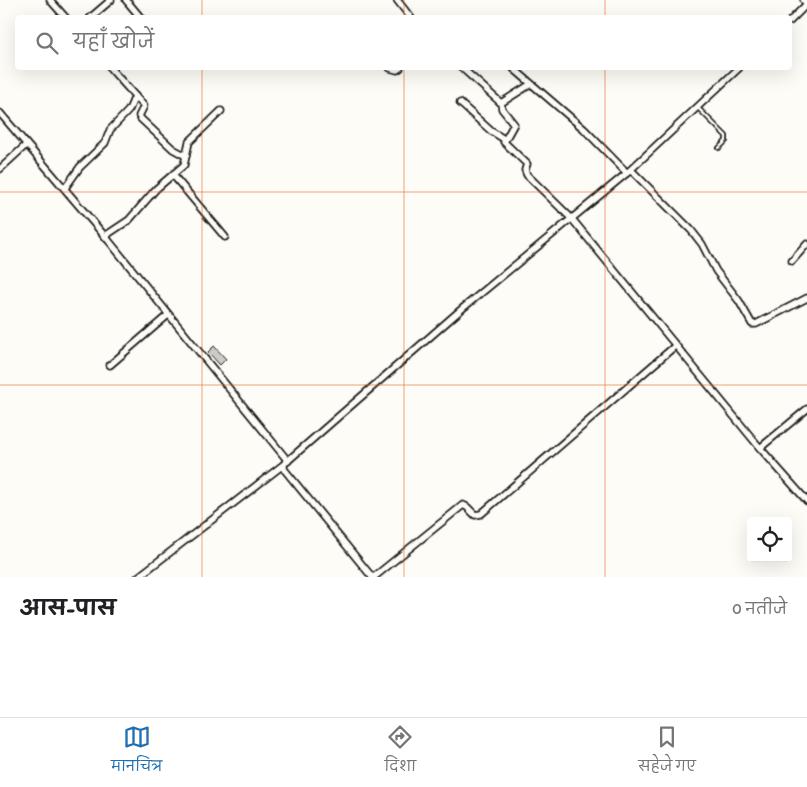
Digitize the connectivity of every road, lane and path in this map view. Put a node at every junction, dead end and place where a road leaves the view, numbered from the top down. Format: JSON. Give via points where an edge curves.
{"nodes":[{"id":1,"x":50,"y":0,"type":"edge"},
{"id":2,"x":111,"y":0,"type":"edge"},
{"id":3,"x":126,"y":0,"type":"edge"},
{"id":4,"x":397,"y":0,"type":"edge"},
{"id":5,"x":806,"y":2,"type":"edge"},
{"id":6,"x":63,"y":15,"type":"edge"},
{"id":7,"x":94,"y":15,"type":"edge"},
{"id":8,"x":138,"y":15,"type":"edge"},
{"id":9,"x":409,"y":15,"type":"edge"},
{"id":10,"x":792,"y":19,"type":"edge"},
{"id":11,"x":112,"y":70,"type":"edge"},
{"id":12,"x":464,"y":70,"type":"edge"},
{"id":13,"x":515,"y":70,"type":"edge"},
{"id":14,"x":737,"y":70,"type":"edge"},
{"id":15,"x":531,"y":84,"type":"junction"},
{"id":16,"x":134,"y":96,"type":"junction"},
{"id":17,"x":460,"y":103,"type":"dead end"},
{"id":18,"x":501,"y":103,"type":"junction"},
{"id":19,"x":697,"y":106,"type":"junction"},
{"id":20,"x":221,"y":111,"type":"dead end"},
{"id":21,"x":0,"y":113,"type":"edge"},
{"id":22,"x":504,"y":140,"type":"junction"},
{"id":23,"x":26,"y":145,"type":"junction"},
{"id":24,"x":718,"y":148,"type":"dead end"},
{"id":25,"x":186,"y":156,"type":"junction"},
{"id":26,"x":0,"y":169,"type":"edge"},
{"id":27,"x":629,"y":172,"type":"junction"},
{"id":28,"x":173,"y":175,"type":"junction"},
{"id":29,"x":64,"y":188,"type":"junction"},
{"id":30,"x":572,"y":219,"type":"junction"},
{"id":31,"x":105,"y":236,"type":"junction"},
{"id":32,"x":225,"y":237,"type":"dead end"},
{"id":33,"x":807,"y":244,"type":"edge"},
{"id":34,"x":792,"y":261,"type":"dead end"},
{"id":35,"x":807,"y":298,"type":"edge"},
{"id":36,"x":168,"y":315,"type":"junction"},
{"id":37,"x":675,"y":346,"type":"junction"},
{"id":38,"x":110,"y":365,"type":"dead end"},
{"id":39,"x":807,"y":409,"type":"edge"},
{"id":40,"x":760,"y":448,"type":"junction"},
{"id":41,"x":286,"y":463,"type":"junction"},
{"id":42,"x":807,"y":501,"type":"edge"},
{"id":43,"x":138,"y":577,"type":"edge"},
{"id":44,"x":373,"y":577,"type":"edge"}],
"edges":[{"from":1,"to":6,"type":"street"},
{"from":2,"to":7,"type":"street"},
{"from":3,"to":8,"type":"street"},
{"from":4,"to":9,"type":"street"},
{"from":5,"to":10,"type":"street"},
{"from":11,"to":16,"type":"street"},
{"from":12,"to":18,"type":"street"},
{"from":13,"to":15,"type":"street"},
{"from":14,"to":19,"type":"street"},
{"from":15,"to":18,"type":"street"},
{"from":15,"to":27,"type":"street"},
{"from":16,"to":25,"type":"street","via":[[144,106],[139,116],[141,119],[173,149]]},
{"from":16,"to":29,"type":"street","via":[[129,110],[110,130],[105,144],[80,167]]},
{"from":17,"to":22,"type":"street"},
{"from":18,"to":22,"type":"street","via":[[514,124]]},
{"from":19,"to":24,"type":"lane","via":[[726,136],[726,141]]},
{"from":19,"to":27,"type":"street"},
{"from":20,"to":25,"type":"street","via":[[189,142]]},
{"from":21,"to":23,"type":"street"},
{"from":22,"to":30,"type":"street","via":[[527,164],[527,175]]},
{"from":23,"to":26,"type":"street"},
{"from":23,"to":29,"type":"street"},
{"from":25,"to":28,"type":"street","via":[[184,165]]},
{"from":27,"to":30,"type":"street"},
{"from":27,"to":35,"type":"street","via":[[696,237],[752,324]]},
{"from":28,"to":31,"type":"street","via":[[129,220]]},
{"from":28,"to":32,"type":"street"},
{"from":29,"to":31,"type":"street"},
{"from":30,"to":37,"type":"street"},
{"from":30,"to":41,"type":"street","via":[[463,308]]},
{"from":31,"to":36,"type":"street"},
{"from":33,"to":34,"type":"street"},
{"from":36,"to":38,"type":"street"},
{"from":36,"to":41,"type":"street"},
{"from":37,"to":40,"type":"street"},
{"from":37,"to":44,"type":"street","via":[[481,514],[475,515],[465,505],[459,507]]},
{"from":39,"to":40,"type":"street"},
{"from":40,"to":42,"type":"street"},
{"from":41,"to":43,"type":"street"},
{"from":41,"to":44,"type":"street","via":[[304,496]]}]}
